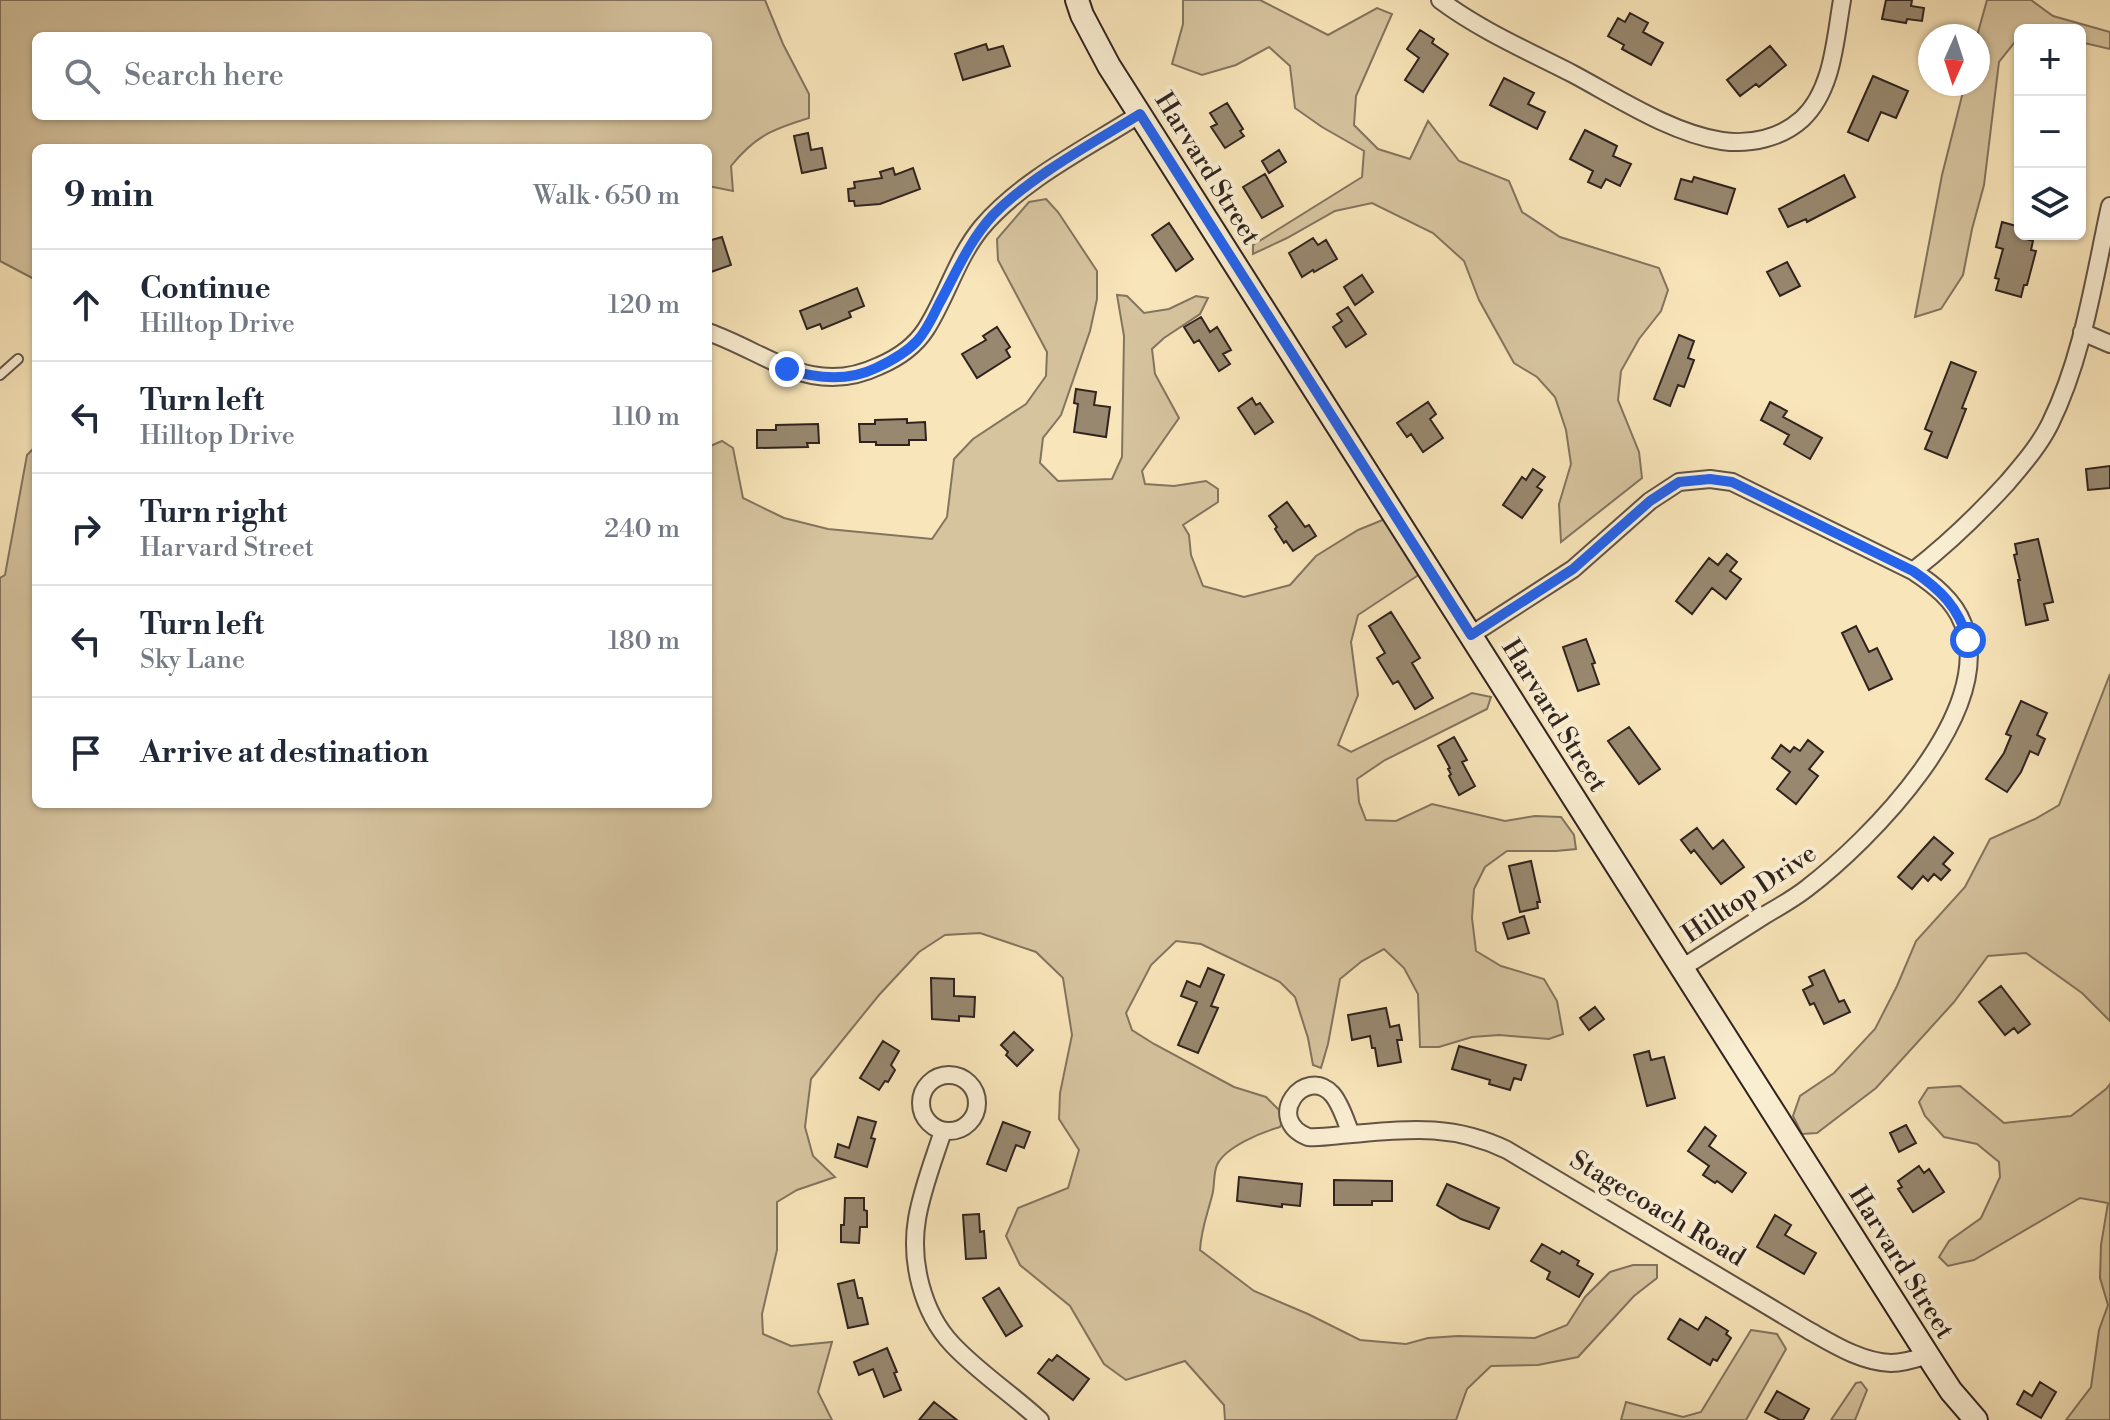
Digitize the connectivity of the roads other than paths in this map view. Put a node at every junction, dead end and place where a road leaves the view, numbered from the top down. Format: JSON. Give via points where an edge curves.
{"nodes":[{"id":1,"x":1077,"y":0,"type":"edge"},
{"id":2,"x":1440,"y":0,"type":"edge"},
{"id":3,"x":1842,"y":0,"type":"edge"},
{"id":4,"x":1140,"y":114,"type":"junction"},
{"id":5,"x":2110,"y":206,"type":"edge"},
{"id":6,"x":2082,"y":332,"type":"junction"},
{"id":7,"x":712,"y":333,"type":"edge"},
{"id":8,"x":2110,"y":344,"type":"edge"},
{"id":9,"x":18,"y":359,"type":"dead end"},
{"id":10,"x":0,"y":375,"type":"edge"},
{"id":11,"x":1913,"y":571,"type":"junction"},
{"id":12,"x":1471,"y":635,"type":"junction"},
{"id":13,"x":1682,"y":968,"type":"junction"},
{"id":14,"x":943,"y":1131,"type":"dead end"},
{"id":15,"x":1351,"y":1134,"type":"dead end"},
{"id":16,"x":1928,"y":1355,"type":"junction"},
{"id":17,"x":1973,"y":1418,"type":"edge"},
{"id":18,"x":1040,"y":1420,"type":"edge"}],
"edges":[{"from":1,"to":4,"type":"main road","name":"Harvard Street"},
{"from":2,"to":3,"type":"street","via":[[1649,115],[1732,142],[1774,136],[1811,110],[1828,73]]},
{"from":4,"to":7,"type":"street","via":[[1030,184],[995,214],[969,246],[927,328],[869,372],[806,375]]},
{"from":4,"to":12,"type":"main road","name":"Harvard Street"},
{"from":5,"to":6,"type":"street"},
{"from":6,"to":8,"type":"street"},
{"from":6,"to":11,"type":"street","via":[[2050,424],[2034,452],[1985,508]]},
{"from":9,"to":10,"type":"lane"},
{"from":11,"to":12,"type":"street","name":"Hilltop Drive","via":[[1732,482],[1679,482],[1573,569]]},
{"from":11,"to":13,"type":"street","name":"Hilltop Drive","via":[[1948,601],[1968,640],[1962,693],[1939,742],[1910,788],[1850,851],[1805,890]]},
{"from":12,"to":13,"type":"main road","name":"Harvard Street"},
{"from":13,"to":16,"type":"main road","name":"Harvard Street"},
{"from":14,"to":18,"type":"street","via":[[917,1220],[915,1246],[923,1294],[938,1327],[954,1346]]},
{"from":15,"to":16,"type":"street","name":"Stagecoach Road","via":[[1425,1130],[1488,1141],[1847,1351],[1891,1363]]},
{"from":16,"to":17,"type":"main road","name":"Harvard Street"}]}
